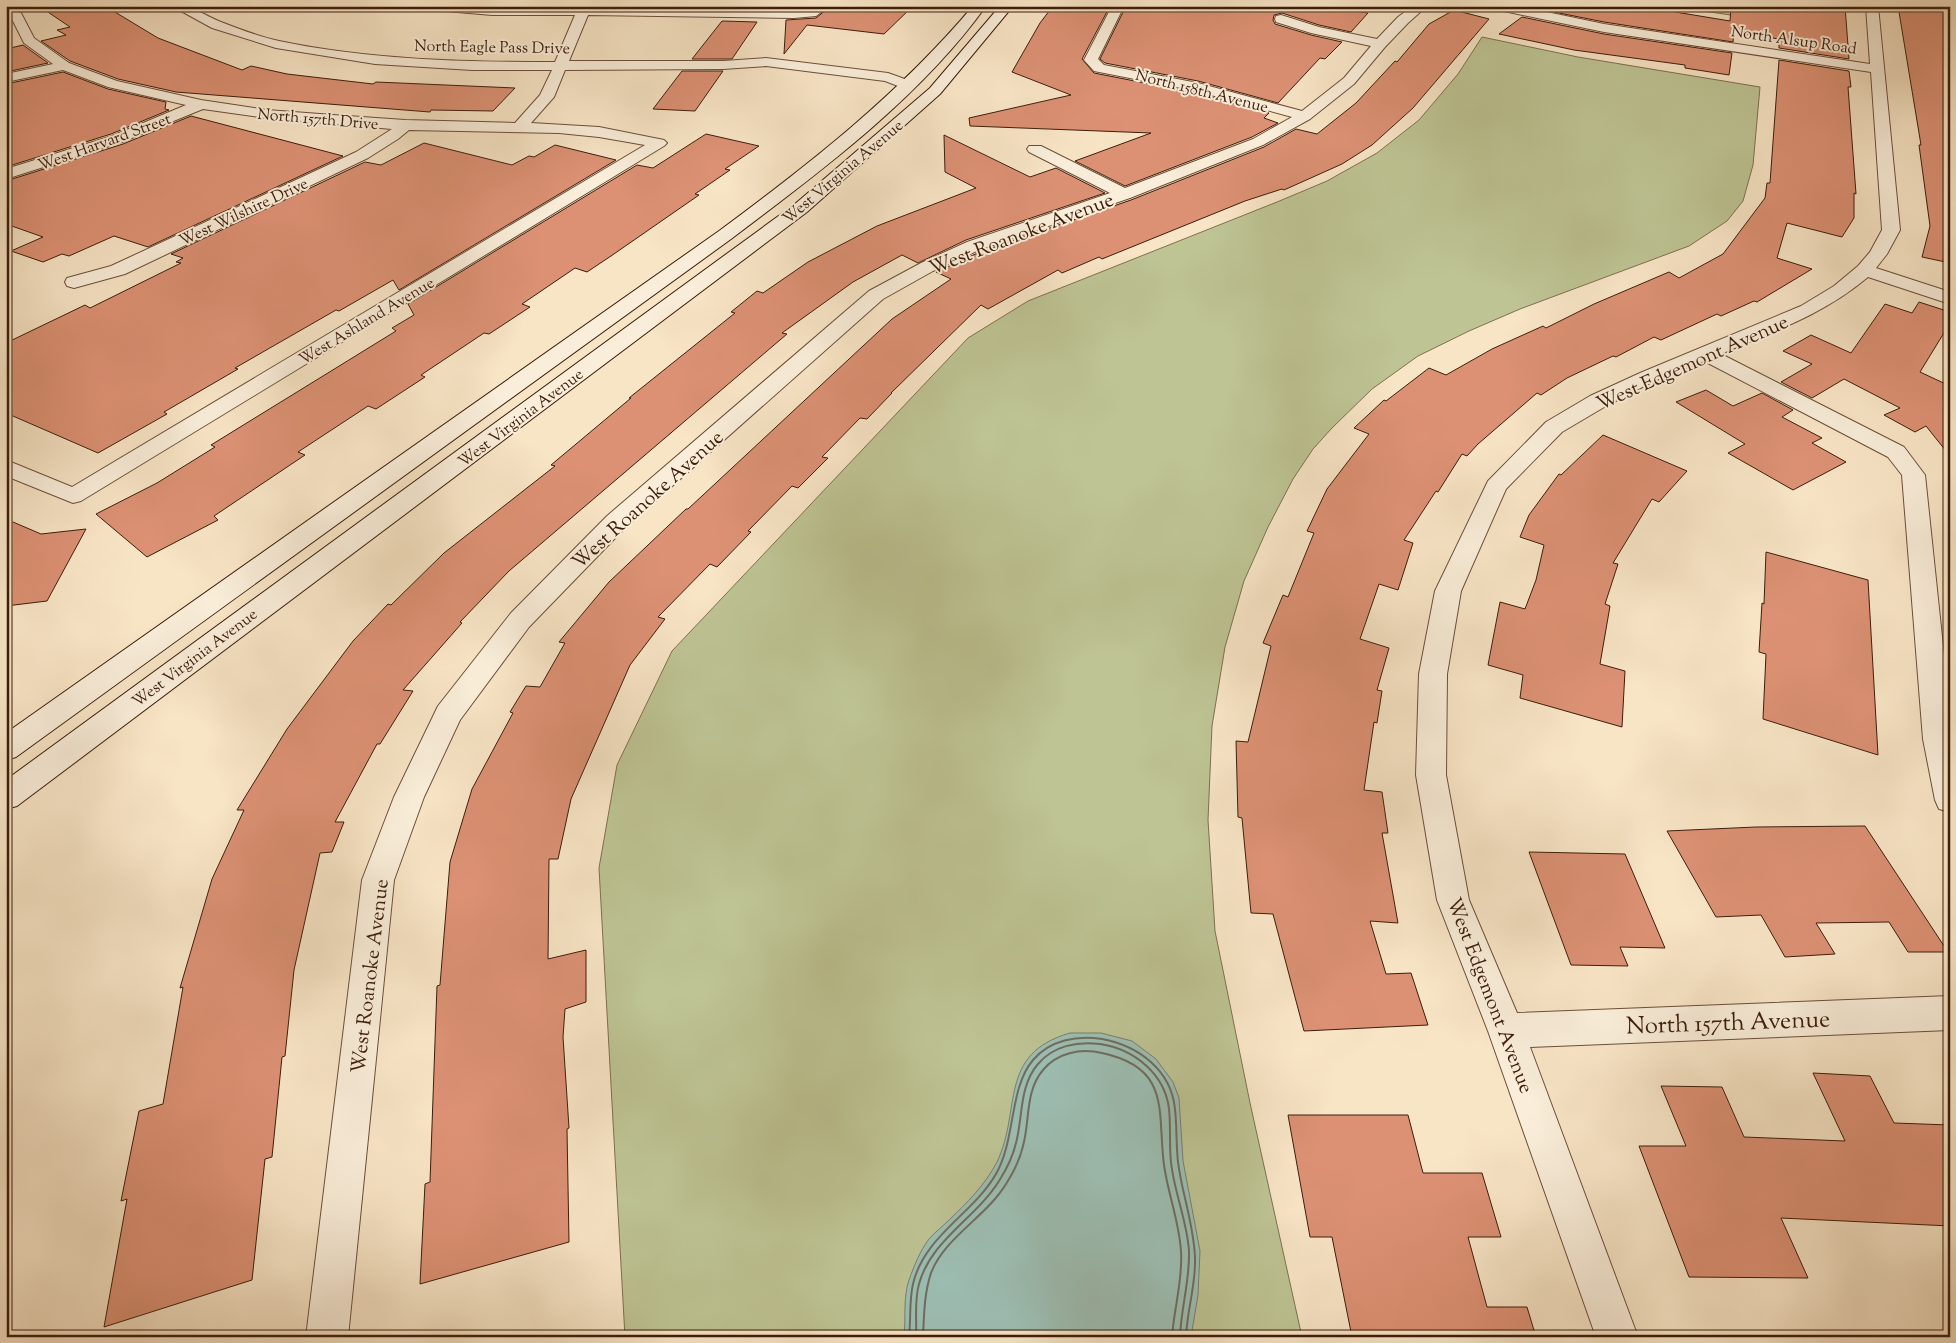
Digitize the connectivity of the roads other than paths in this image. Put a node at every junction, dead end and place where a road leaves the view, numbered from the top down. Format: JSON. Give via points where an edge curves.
{"nodes":[{"id":1,"x":178,"y":6,"type":"edge"},
{"id":2,"x":434,"y":6,"type":"edge"},
{"id":3,"x":980,"y":6,"type":"edge"},
{"id":4,"x":1007,"y":6,"type":"edge"},
{"id":5,"x":1118,"y":6,"type":"edge"},
{"id":6,"x":1422,"y":6,"type":"edge"},
{"id":7,"x":1499,"y":6,"type":"edge"},
{"id":8,"x":1872,"y":6,"type":"edge"},
{"id":9,"x":818,"y":10,"type":"edge"},
{"id":10,"x":583,"y":12,"type":"junction"},
{"id":11,"x":6,"y":13,"type":"edge"},
{"id":12,"x":1281,"y":19,"type":"dead end"},
{"id":13,"x":1380,"y":44,"type":"junction"},
{"id":14,"x":560,"y":65,"type":"junction"},
{"id":15,"x":723,"y":65,"type":"junction"},
{"id":16,"x":64,"y":66,"type":"junction"},
{"id":17,"x":816,"y":67,"type":"junction"},
{"id":18,"x":1877,"y":69,"type":"junction"},
{"id":19,"x":6,"y":78,"type":"edge"},
{"id":20,"x":803,"y":78,"type":"junction"},
{"id":21,"x":908,"y":85,"type":"junction"},
{"id":22,"x":201,"y":104,"type":"junction"},
{"id":23,"x":1305,"y":116,"type":"junction"},
{"id":24,"x":405,"y":124,"type":"junction"},
{"id":25,"x":520,"y":126,"type":"junction"},
{"id":26,"x":659,"y":143,"type":"joint"},
{"id":27,"x":1035,"y":149,"type":"dead end"},
{"id":28,"x":6,"y":174,"type":"edge"},
{"id":29,"x":1124,"y":194,"type":"junction"},
{"id":30,"x":1865,"y":270,"type":"junction"},
{"id":31,"x":74,"y":282,"type":"dead end"},
{"id":32,"x":1950,"y":298,"type":"edge"},
{"id":33,"x":1706,"y":354,"type":"junction"},
{"id":34,"x":6,"y":467,"type":"edge"},
{"id":35,"x":6,"y":749,"type":"edge"},
{"id":36,"x":6,"y":797,"type":"edge"},
{"id":37,"x":1950,"y":800,"type":"edge"},
{"id":38,"x":1950,"y":1013,"type":"edge"},
{"id":39,"x":1506,"y":1030,"type":"junction"},
{"id":40,"x":327,"y":1337,"type":"edge"},
{"id":41,"x":1617,"y":1337,"type":"edge"}],
"edges":[{"from":1,"to":14,"type":"street","name":"North Eagle Pass Drive","via":[[217,25],[276,44],[375,60],[472,66]]},
{"from":2,"to":10,"type":"street","via":[[492,11]]},
{"from":3,"to":21,"type":"street","name":"West Virginia Avenue"},
{"from":4,"to":36,"type":"street","name":"West Virginia Avenue","via":[[935,91],[801,208]]},
{"from":5,"to":23,"type":"street","name":"North 158th Avenue","via":[[1091,60],[1099,68],[1198,87]]},
{"from":6,"to":13,"type":"street","name":"West Roanoke Avenue"},
{"from":7,"to":18,"type":"street","name":"North Alsup Road","via":[[1604,28]]},
{"from":8,"to":18,"type":"street","name":"West Edgemont Avenue"},
{"from":9,"to":10,"type":"street"},
{"from":10,"to":14,"type":"street"},
{"from":11,"to":16,"type":"street","name":"North 157th Drive","via":[[17,16],[29,40]]},
{"from":12,"to":13,"type":"street"},
{"from":13,"to":23,"type":"street","name":"West Roanoke Avenue","via":[[1349,81]]},
{"from":14,"to":15,"type":"street","name":"North Eagle Pass Drive"},
{"from":14,"to":25,"type":"street","via":[[546,97]]},
{"from":15,"to":17,"type":"street","name":"North Eagle Pass Drive","via":[[766,62]]},
{"from":15,"to":20,"type":"street","name":"North Eagle Pass Drive"},
{"from":16,"to":19,"type":"street"},
{"from":16,"to":22,"type":"street","name":"North 157th Drive","via":[[113,84]]},
{"from":17,"to":20,"type":"street"},
{"from":17,"to":21,"type":"street","name":"North Eagle Pass Drive","via":[[888,77]]},
{"from":18,"to":30,"type":"street","name":"West Edgemont Avenue","via":[[1891,230]]},
{"from":20,"to":21,"type":"street","name":"North Eagle Pass Drive","via":[[880,86]]},
{"from":21,"to":35,"type":"street","name":"West Virginia Avenue","via":[[850,138],[725,235]]},
{"from":22,"to":24,"type":"street","name":"North 157th Drive","via":[[267,114]]},
{"from":22,"to":28,"type":"street","name":"West Harvard Street","via":[[117,138]]},
{"from":23,"to":29,"type":"street","name":"West Roanoke Avenue","via":[[1258,142]]},
{"from":24,"to":25,"type":"street","name":"North 157th Drive"},
{"from":24,"to":31,"type":"street","name":"West Wilshire Drive","via":[[393,136],[362,155],[118,270]]},
{"from":25,"to":26,"type":"street","name":"North 157th Drive","via":[[599,132]]},
{"from":26,"to":34,"type":"street","name":"West Ashland Avenue","via":[[73,496]]},
{"from":27,"to":29,"type":"street"},
{"from":29,"to":40,"type":"street","name":"West Roanoke Avenue","via":[[973,246],[876,295],[616,522],[520,620],[448,714],[409,797],[378,880]]},
{"from":30,"to":32,"type":"street"},
{"from":30,"to":33,"type":"street","name":"West Edgemont Avenue","via":[[1808,310]]},
{"from":33,"to":37,"type":"street","via":[[1896,452],[1913,475],[1938,738]]},
{"from":33,"to":39,"type":"street","name":"West Edgemont Avenue","via":[[1647,377],[1554,427],[1496,486],[1448,591],[1433,674],[1431,775],[1453,900]]},
{"from":38,"to":39,"type":"street","name":"North 157th Avenue"},
{"from":39,"to":41,"type":"street","name":"West Edgemont Avenue"}]}
